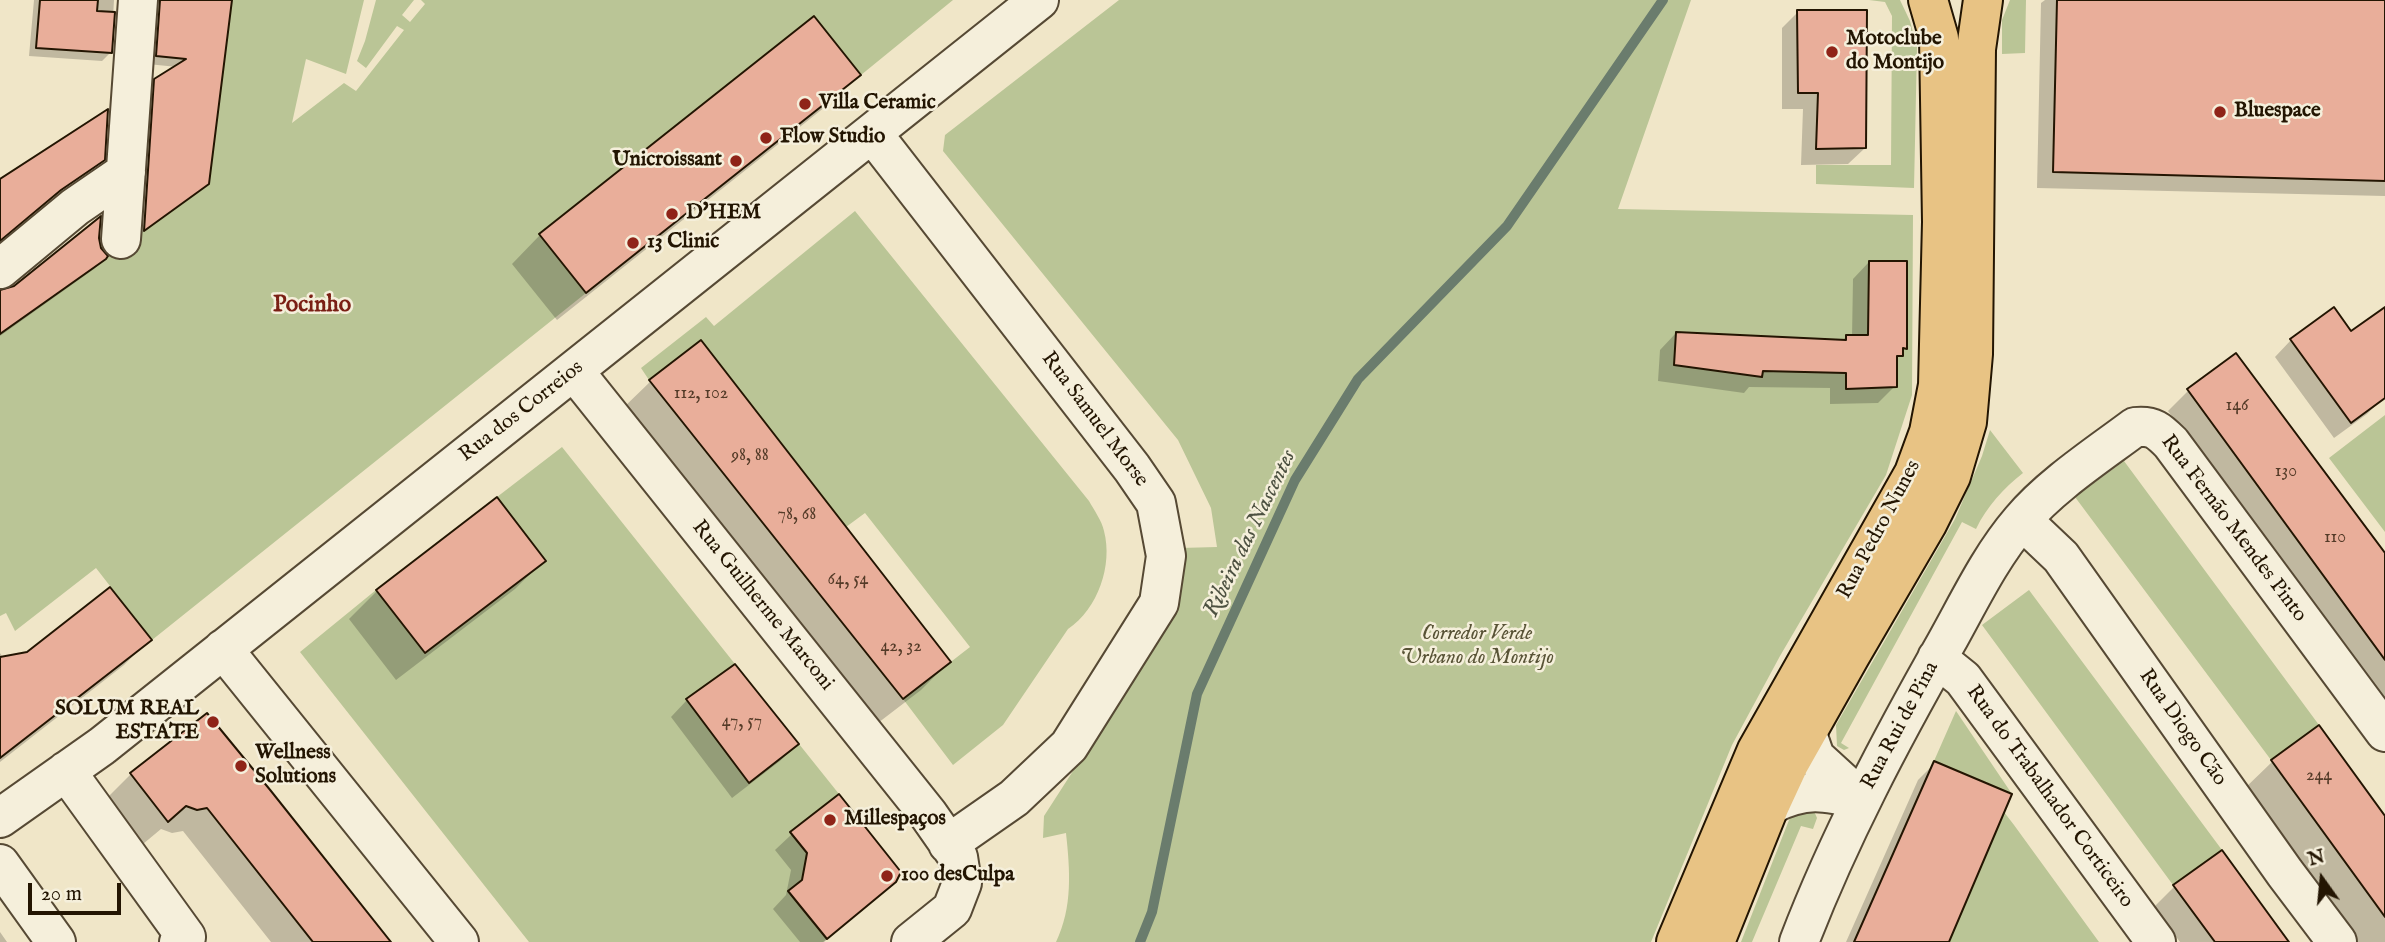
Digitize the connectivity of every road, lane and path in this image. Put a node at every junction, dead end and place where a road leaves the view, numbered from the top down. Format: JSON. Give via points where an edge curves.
{"nodes":[{"id":1,"x":138,"y":0,"type":"edge"},
{"id":2,"x":1039,"y":0,"type":"edge"},
{"id":3,"x":1928,"y":0,"type":"edge"},
{"id":4,"x":1983,"y":0,"type":"edge"},
{"id":5,"x":872,"y":133,"type":"junction"},
{"id":6,"x":126,"y":172,"type":"junction"},
{"id":7,"x":121,"y":239,"type":"dead end"},
{"id":8,"x":0,"y":269,"type":"edge"},
{"id":9,"x":574,"y":370,"type":"junction"},
{"id":10,"x":2022,"y":520,"type":"junction"},
{"id":11,"x":223,"y":649,"type":"junction"},
{"id":12,"x":1937,"y":658,"type":"junction"},
{"id":13,"x":2385,"y":732,"type":"edge"},
{"id":14,"x":1807,"y":734,"type":"junction"},
{"id":15,"x":66,"y":771,"type":"junction"},
{"id":16,"x":1862,"y":800,"type":"junction"},
{"id":17,"x":1770,"y":805,"type":"junction"},
{"id":18,"x":0,"y":818,"type":"edge"},
{"id":19,"x":948,"y":844,"type":"junction"},
{"id":20,"x":0,"y":864,"type":"edge"},
{"id":21,"x":56,"y":942,"type":"edge"},
{"id":22,"x":179,"y":942,"type":"edge"},
{"id":23,"x":459,"y":942,"type":"edge"},
{"id":24,"x":911,"y":942,"type":"edge"},
{"id":25,"x":1676,"y":942,"type":"edge"},
{"id":26,"x":1715,"y":942,"type":"edge"},
{"id":27,"x":1799,"y":942,"type":"edge"},
{"id":28,"x":2156,"y":942,"type":"edge"},
{"id":29,"x":2337,"y":942,"type":"edge"}],
"edges":[{"from":1,"to":6,"type":"street"},
{"from":2,"to":5,"type":"street","name":"Rua dos Correios"},
{"from":3,"to":25,"type":"main road","name":"Rua Pedro Nunes","via":[[1939,38],[1942,222],[1938,386],[1929,432],[1914,473],[1756,750]]},
{"from":4,"to":14,"type":"main road","name":"Rua Pedro Nunes","via":[[1976,49],[1973,354],[1967,422],[1951,477],[1927,524]]},
{"from":5,"to":9,"type":"street","name":"Rua dos Correios"},
{"from":5,"to":19,"type":"street","name":"Rua Samuel Morse","via":[[1139,478],[1156,503],[1166,556],[1160,603],[1069,746],[1014,798]]},
{"from":6,"to":7,"type":"street"},
{"from":6,"to":8,"type":"street"},
{"from":9,"to":11,"type":"street","name":"Rua dos Correios"},
{"from":9,"to":19,"type":"street","name":"Rua Guilherme Marconi"},
{"from":10,"to":12,"type":"street","name":"Rua Rui de Pina","via":[[1995,557]]},
{"from":10,"to":13,"type":"street","name":"Rua Fernão Mendes Pinto","via":[[2135,427],[2157,428]]},
{"from":10,"to":29,"type":"street","name":"Rua Diogo Cão","via":[[2061,557]]},
{"from":11,"to":15,"type":"street","name":"Rua dos Correios"},
{"from":11,"to":23,"type":"street"},
{"from":12,"to":16,"type":"street","name":"Rua Rui de Pina"},
{"from":12,"to":28,"type":"street","name":"Rua do Trabalhador Corticeiro","via":[[1963,679]]},
{"from":14,"to":16,"type":"street","via":[[1815,757]]},
{"from":14,"to":17,"type":"main road","name":"Rua Pedro Nunes"},
{"from":15,"to":18,"type":"street","name":"Rua dos Correios"},
{"from":15,"to":22,"type":"street","via":[[186,937]]},
{"from":16,"to":17,"type":"street","via":[[1812,792],[1791,794]]},
{"from":16,"to":27,"type":"street","name":"Rua Rui de Pina"},
{"from":17,"to":26,"type":"main road","name":"Rua Pedro Nunes"},
{"from":19,"to":24,"type":"street","name":"Rua Guilherme Marconi","via":[[958,857],[962,883],[952,909]]},
{"from":20,"to":21,"type":"street"}]}
